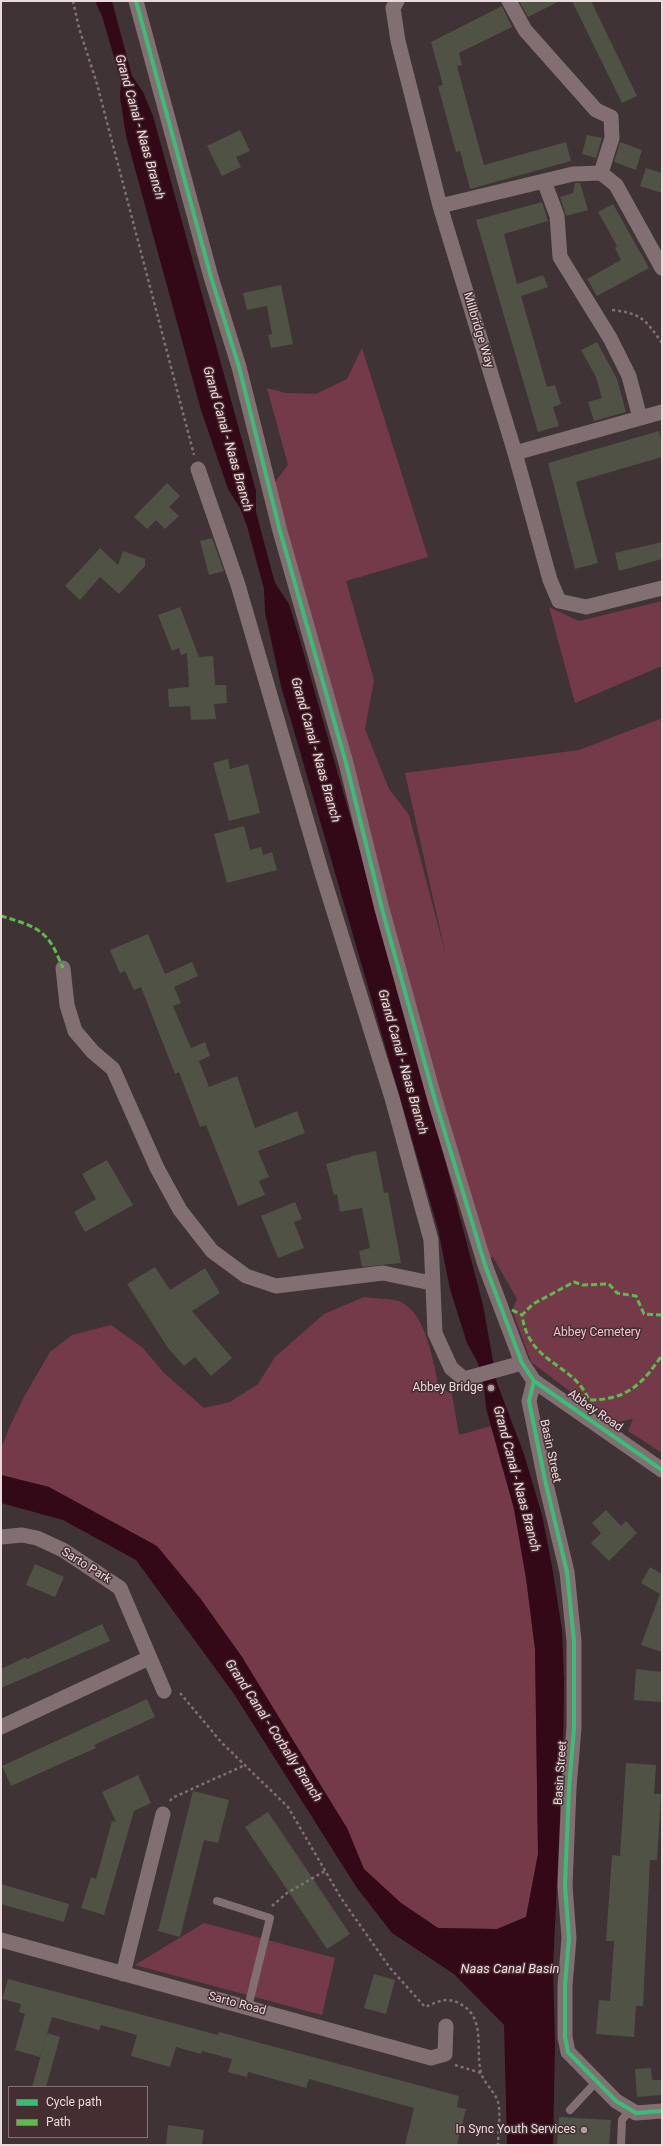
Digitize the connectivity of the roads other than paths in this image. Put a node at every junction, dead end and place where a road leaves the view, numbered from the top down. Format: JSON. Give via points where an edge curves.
{"nodes":[{"id":1,"x":136,"y":1,"type":"edge"},
{"id":2,"x":397,"y":1,"type":"edge"},
{"id":3,"x":509,"y":1,"type":"edge"},
{"id":4,"x":601,"y":173,"type":"junction"},
{"id":5,"x":544,"y":182,"type":"junction"},
{"id":6,"x":440,"y":206,"type":"junction"},
{"id":7,"x":662,"y":268,"type":"edge"},
{"id":8,"x":662,"y":412,"type":"edge"},
{"id":9,"x":640,"y":418,"type":"junction"},
{"id":10,"x":515,"y":453,"type":"junction"},
{"id":11,"x":198,"y":469,"type":"road end"},
{"id":12,"x":662,"y":588,"type":"edge"},
{"id":13,"x":63,"y":968,"type":"dead end"},
{"id":14,"x":432,"y":1283,"type":"junction"},
{"id":15,"x":515,"y":1365,"type":"junction"},
{"id":16,"x":534,"y":1381,"type":"junction"},
{"id":17,"x":662,"y":1470,"type":"edge"},
{"id":18,"x":1,"y":1538,"type":"edge"},
{"id":19,"x":149,"y":1658,"type":"junction"},
{"id":20,"x":171,"y":1691,"type":"road end"},
{"id":21,"x":1,"y":1727,"type":"edge"},
{"id":22,"x":163,"y":1814,"type":"road end"},
{"id":23,"x":216,"y":1901,"type":"dead end"},
{"id":24,"x":1,"y":1940,"type":"edge"},
{"id":25,"x":124,"y":1974,"type":"junction"},
{"id":26,"x":248,"y":2007,"type":"junction"},
{"id":27,"x":446,"y":2026,"type":"dead end"},
{"id":28,"x":597,"y":2081,"type":"junction"},
{"id":29,"x":570,"y":2110,"type":"dead end"},
{"id":30,"x":629,"y":2111,"type":"junction"},
{"id":31,"x":662,"y":2111,"type":"edge"},
{"id":32,"x":621,"y":2145,"type":"edge"}],
"edges":[{"from":1,"to":15,"type":"street","name":"Abbey Road","via":[[211,277],[239,367],[280,531],[346,763],[382,909],[431,1085],[485,1265],[507,1310]]},
{"from":2,"to":6,"type":"street","name":"Millbridge Way","via":[[393,8],[398,41]]},
{"from":3,"to":4,"type":"street","via":[[525,30],[596,110],[611,117],[612,138]]},
{"from":4,"to":5,"type":"street","via":[[574,174]]},
{"from":4,"to":7,"type":"street","via":[[616,185]]},
{"from":5,"to":6,"type":"street"},
{"from":5,"to":9,"type":"street","via":[[557,216],[560,257],[610,338],[629,376]]},
{"from":6,"to":10,"type":"street","name":"Millbridge Way"},
{"from":8,"to":9,"type":"street"},
{"from":9,"to":10,"type":"street"},
{"from":10,"to":12,"type":"street","name":"Millbridge Way","via":[[550,580],[559,601],[586,607]]},
{"from":11,"to":14,"type":"street","via":[[238,585],[321,870],[392,1098],[430,1240]]},
{"from":13,"to":14,"type":"street","via":[[67,1005],[75,1031],[93,1052],[113,1069],[157,1168],[180,1210],[212,1251],[246,1276],[276,1286],[383,1273]]},
{"from":14,"to":15,"type":"street","via":[[436,1334],[451,1368],[464,1379]]},
{"from":15,"to":16,"type":"street","name":"Abbey Road"},
{"from":16,"to":17,"type":"street","name":"Abbey Road"},
{"from":16,"to":28,"type":"street","name":"Basin Street","via":[[529,1401],[567,1572],[574,1641],[574,1728],[565,1886],[568,1938],[565,2037],[568,2052]]},
{"from":18,"to":19,"type":"street","name":"Sarto Park","via":[[22,1535],[37,1538],[63,1550],[120,1588]]},
{"from":19,"to":20,"type":"street","name":"Sarto Park"},
{"from":19,"to":21,"type":"street"},
{"from":22,"to":25,"type":"street"},
{"from":23,"to":26,"type":"lane","via":[[270,1918]]},
{"from":24,"to":25,"type":"street","name":"Sarto Road"},
{"from":25,"to":26,"type":"street","name":"Sarto Road"},
{"from":26,"to":27,"type":"street","name":"Sarto Road","via":[[431,2058],[445,2054]]},
{"from":28,"to":29,"type":"lane"},
{"from":28,"to":30,"type":"street","name":"Basin Street"},
{"from":30,"to":31,"type":"street"},
{"from":30,"to":32,"type":"lane","via":[[622,2120]]}]}
